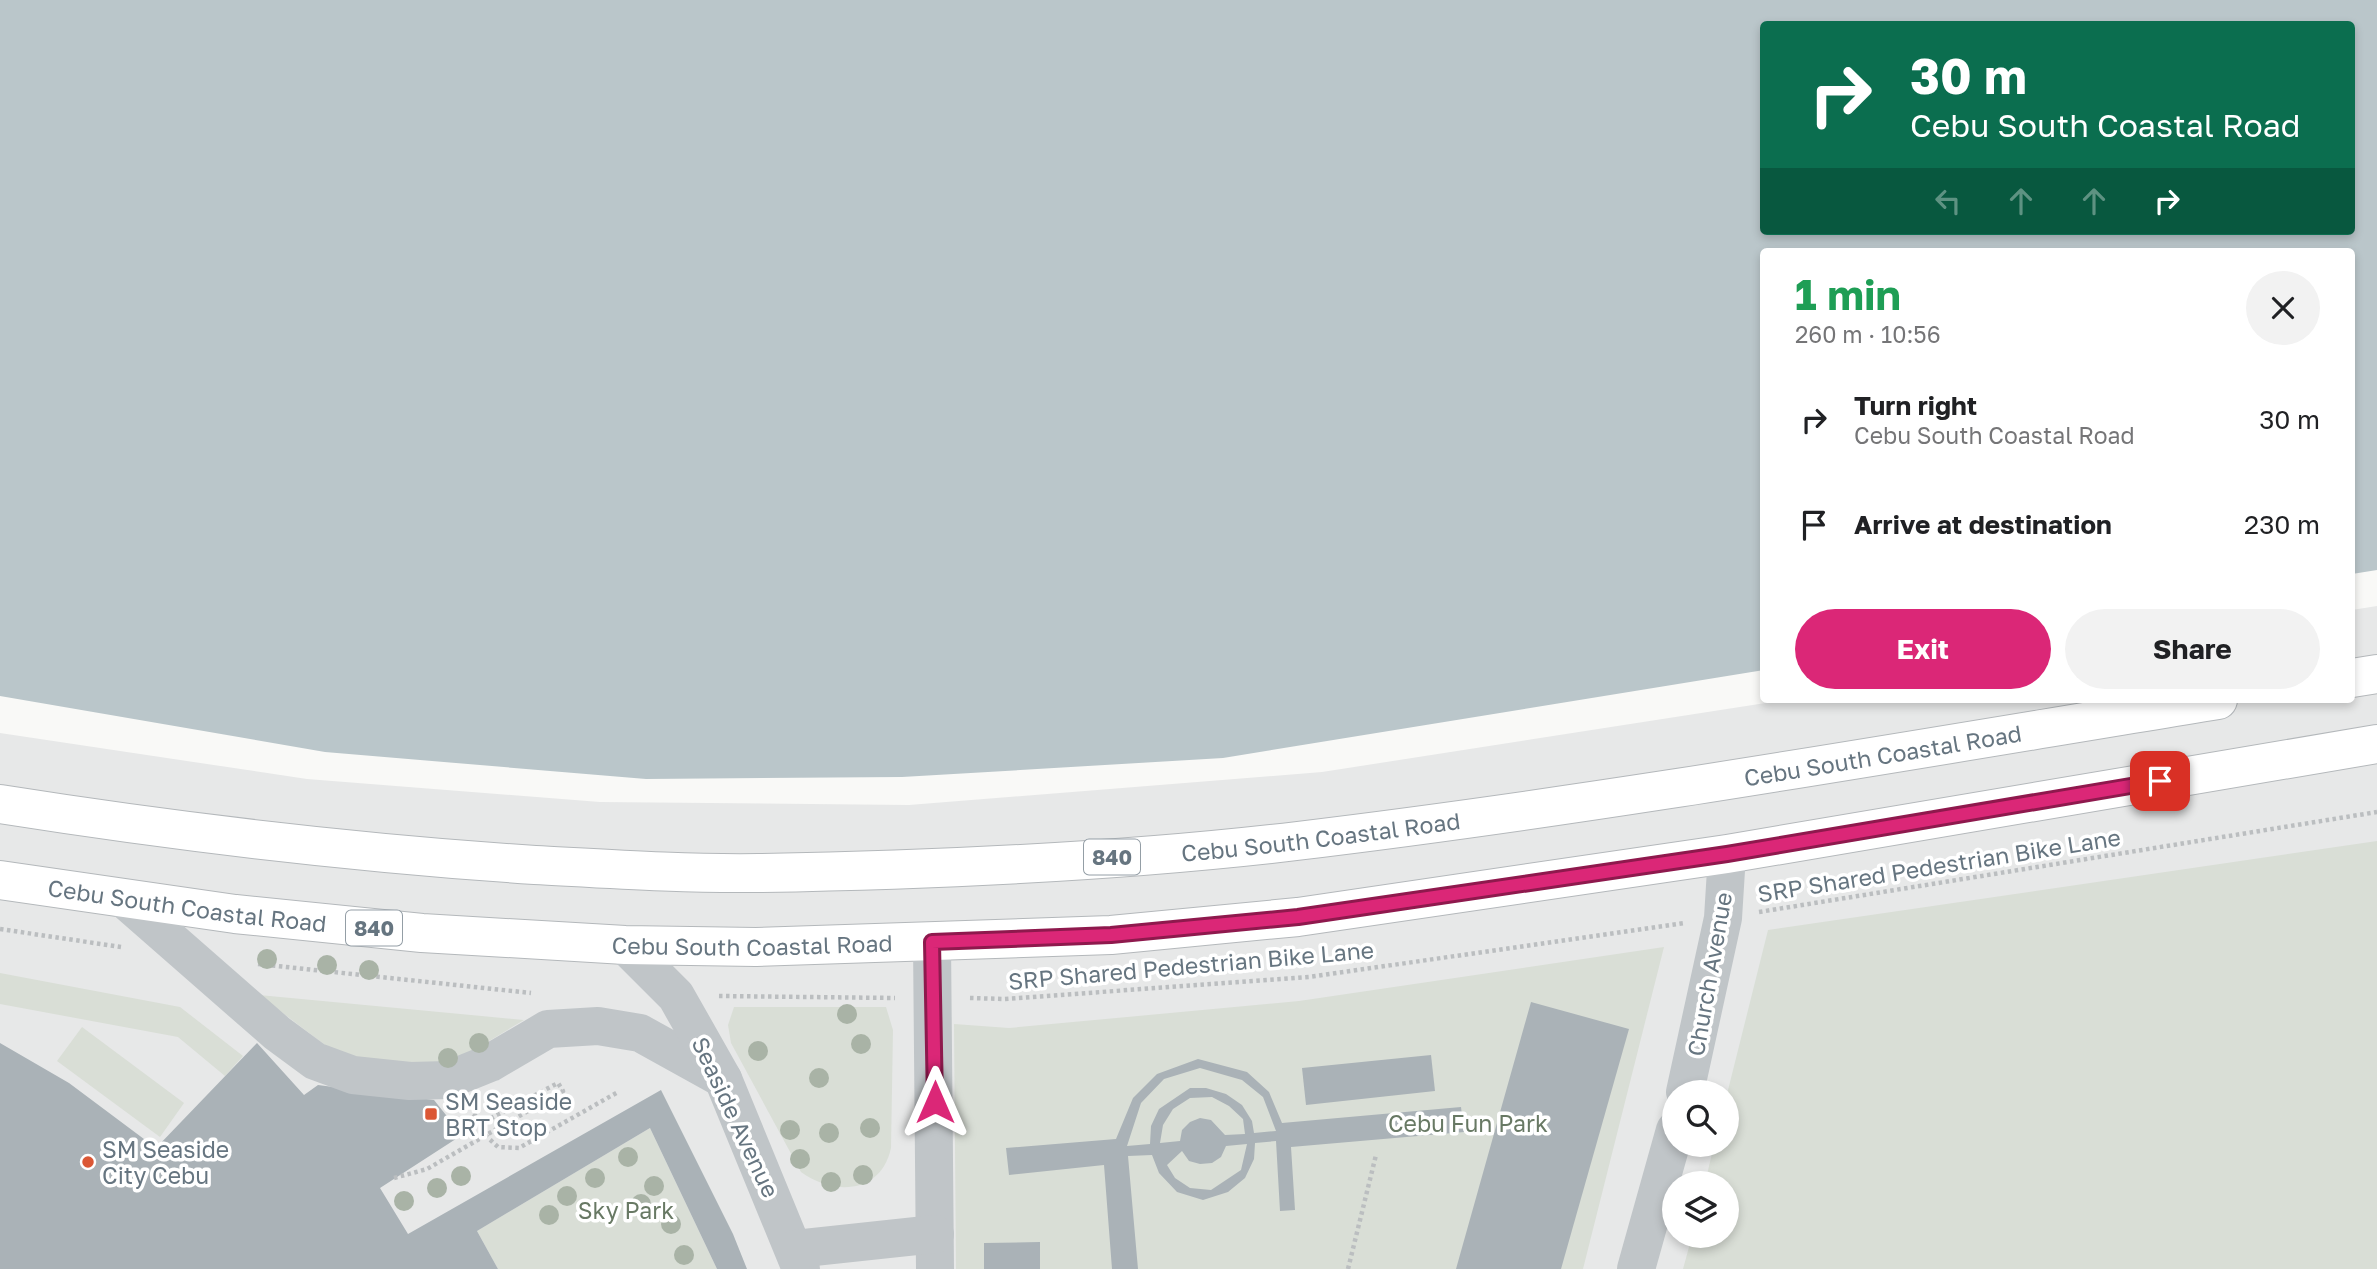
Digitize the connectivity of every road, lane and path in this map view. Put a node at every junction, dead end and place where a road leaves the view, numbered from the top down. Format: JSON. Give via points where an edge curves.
{"nodes":[{"id":1,"x":2377,"y":674,"type":"edge"},
{"id":2,"x":2355,"y":678,"type":"edge"},
{"id":3,"x":2200,"y":703,"type":"edge"},
{"id":4,"x":2377,"y":744,"type":"edge"},
{"id":5,"x":0,"y":804,"type":"edge"},
{"id":6,"x":2377,"y":812,"type":"edge"},
{"id":7,"x":1727,"y":854,"type":"junction"},
{"id":8,"x":0,"y":880,"type":"edge"},
{"id":9,"x":125,"y":900,"type":"junction"},
{"id":10,"x":1723,"y":918,"type":"junction"},
{"id":11,"x":0,"y":929,"type":"edge"},
{"id":12,"x":932,"y":942,"type":"junction"},
{"id":13,"x":625,"y":945,"type":"junction"},
{"id":14,"x":122,"y":947,"type":"dead end"},
{"id":15,"x":190,"y":957,"type":"junction"},
{"id":16,"x":543,"y":995,"type":"dead end"},
{"id":17,"x":676,"y":996,"type":"junction"},
{"id":18,"x":934,"y":997,"type":"junction"},
{"id":19,"x":723,"y":1079,"type":"junction"},
{"id":20,"x":448,"y":1080,"type":"junction"},
{"id":21,"x":1688,"y":1080,"type":"edge"},
{"id":22,"x":618,"y":1092,"type":"dead end"},
{"id":23,"x":485,"y":1135,"type":"junction"},
{"id":24,"x":1376,"y":1155,"type":"dead end"},
{"id":25,"x":1667,"y":1157,"type":"edge"},
{"id":26,"x":394,"y":1178,"type":"dead end"},
{"id":27,"x":935,"y":1252,"type":"edge"},
{"id":28,"x":798,"y":1259,"type":"edge"},
{"id":29,"x":1348,"y":1269,"type":"edge"},
{"id":30,"x":1636,"y":1269,"type":"edge"}],
"edges":[{"from":1,"to":2,"type":"highway"},
{"from":3,"to":5,"type":"highway","name":"Cebu South Coastal Road","number":"840","via":[[1720,782],[1294,841],[934,867],[756,873],[422,858]]},
{"from":4,"to":7,"type":"highway","name":"Cebu South Coastal Road","number":"840"},
{"from":6,"to":10,"type":"path","name":"SRP Shared Pedestrian Bike Lane"},
{"from":7,"to":10,"type":"street","name":"Church Avenue"},
{"from":7,"to":12,"type":"highway","name":"Cebu South Coastal Road","number":"840","via":[[1298,917],[1111,935]]},
{"from":8,"to":9,"type":"highway","name":"Cebu South Coastal Road","number":"840"},
{"from":9,"to":13,"type":"highway","name":"Cebu South Coastal Road","number":"840","via":[[422,933]]},
{"from":9,"to":15,"type":"street"},
{"from":10,"to":18,"type":"path","name":"SRP Shared Pedestrian Bike Lane","via":[[1309,977],[1004,999]]},
{"from":10,"to":21,"type":"street","name":"Church Avenue"},
{"from":11,"to":14,"type":"path"},
{"from":12,"to":13,"type":"highway","name":"Cebu South Coastal Road","number":"840"},
{"from":12,"to":18,"type":"street"},
{"from":13,"to":17,"type":"street","name":"Seaside Avenue"},
{"from":15,"to":16,"type":"path"},
{"from":15,"to":20,"type":"street","via":[[315,1061],[353,1075]]},
{"from":17,"to":18,"type":"path","name":"SRP Shared Pedestrian Bike Lane"},
{"from":17,"to":19,"type":"street","name":"Seaside Avenue"},
{"from":18,"to":27,"type":"street"},
{"from":19,"to":20,"type":"street","via":[[640,1033],[573,1026],[548,1029],[490,1063]]},
{"from":19,"to":28,"type":"street","name":"Seaside Avenue"},
{"from":20,"to":23,"type":"path","via":[[484,1122],[558,1083],[563,1091]]},
{"from":22,"to":23,"type":"path","via":[[519,1148],[498,1147]]},
{"from":23,"to":26,"type":"path","via":[[427,1169]]},
{"from":24,"to":29,"type":"path"},
{"from":25,"to":30,"type":"street"},
{"from":27,"to":28,"type":"street"}]}
